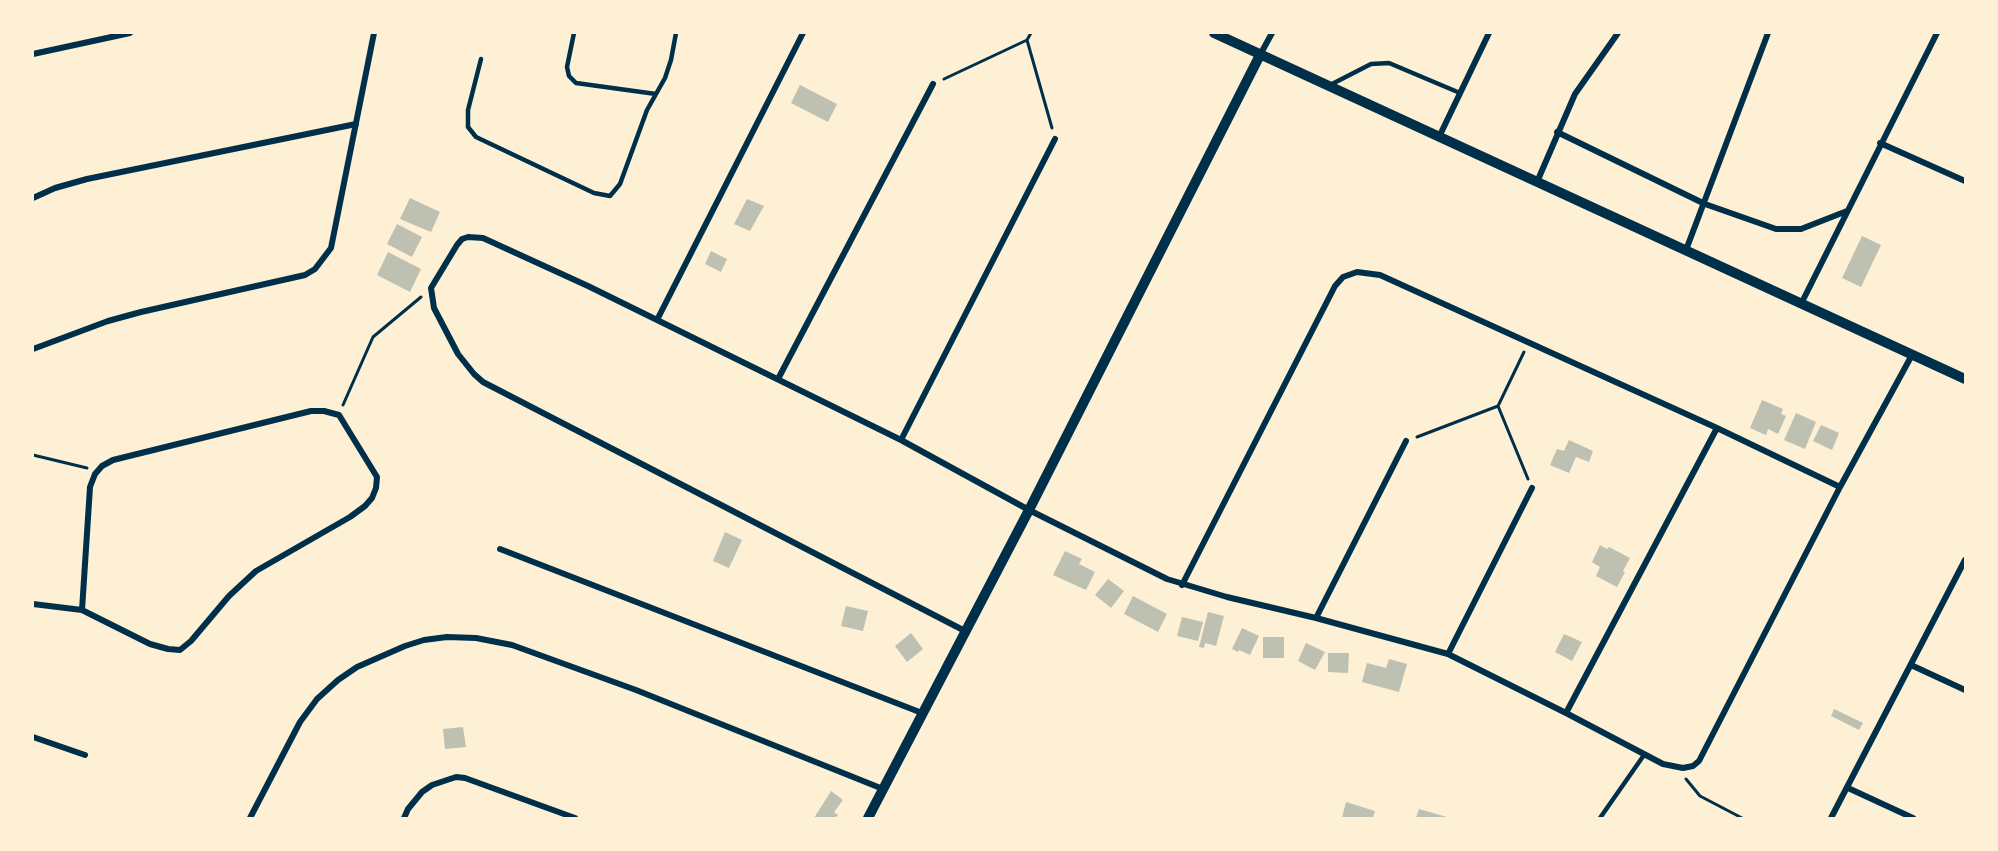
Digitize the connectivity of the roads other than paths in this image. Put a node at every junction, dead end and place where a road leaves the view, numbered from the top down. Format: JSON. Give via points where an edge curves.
{"nodes":[{"id":1,"x":130,"y":33,"type":"edge"},
{"id":2,"x":374,"y":33,"type":"edge"},
{"id":3,"x":574,"y":33,"type":"edge"},
{"id":4,"x":676,"y":33,"type":"edge"},
{"id":5,"x":802,"y":33,"type":"edge"},
{"id":6,"x":1214,"y":33,"type":"edge"},
{"id":7,"x":1272,"y":33,"type":"edge"},
{"id":8,"x":1489,"y":33,"type":"edge"},
{"id":9,"x":1618,"y":33,"type":"edge"},
{"id":10,"x":1768,"y":33,"type":"edge"},
{"id":11,"x":1937,"y":33,"type":"edge"},
{"id":12,"x":33,"y":54,"type":"edge"},
{"id":13,"x":1260,"y":55,"type":"junction"},
{"id":14,"x":481,"y":59,"type":"dead end"},
{"id":15,"x":933,"y":84,"type":"road end"},
{"id":16,"x":1328,"y":86,"type":"junction"},
{"id":17,"x":1460,"y":93,"type":"junction"},
{"id":18,"x":656,"y":94,"type":"junction"},
{"id":19,"x":356,"y":124,"type":"junction"},
{"id":20,"x":1557,"y":132,"type":"junction"},
{"id":21,"x":1439,"y":137,"type":"junction"},
{"id":22,"x":1055,"y":139,"type":"road end"},
{"id":23,"x":1880,"y":143,"type":"junction"},
{"id":24,"x":1965,"y":181,"type":"edge"},
{"id":25,"x":1537,"y":182,"type":"junction"},
{"id":26,"x":33,"y":198,"type":"edge"},
{"id":27,"x":1705,"y":204,"type":"junction"},
{"id":28,"x":1847,"y":211,"type":"junction"},
{"id":29,"x":1686,"y":250,"type":"junction"},
{"id":30,"x":1801,"y":304,"type":"junction"},
{"id":31,"x":657,"y":320,"type":"junction"},
{"id":32,"x":33,"y":349,"type":"edge"},
{"id":33,"x":1912,"y":355,"type":"junction"},
{"id":34,"x":778,"y":379,"type":"junction"},
{"id":35,"x":1965,"y":379,"type":"edge"},
{"id":36,"x":1717,"y":428,"type":"junction"},
{"id":37,"x":901,"y":440,"type":"junction"},
{"id":38,"x":1406,"y":441,"type":"road end"},
{"id":39,"x":1840,"y":487,"type":"junction"},
{"id":40,"x":1532,"y":488,"type":"road end"},
{"id":41,"x":1029,"y":510,"type":"junction"},
{"id":42,"x":500,"y":549,"type":"dead end"},
{"id":43,"x":1965,"y":560,"type":"edge"},
{"id":44,"x":1182,"y":585,"type":"junction"},
{"id":45,"x":33,"y":604,"type":"edge"},
{"id":46,"x":82,"y":610,"type":"junction"},
{"id":47,"x":1316,"y":618,"type":"junction"},
{"id":48,"x":964,"y":631,"type":"junction"},
{"id":49,"x":1448,"y":654,"type":"junction"},
{"id":50,"x":1911,"y":664,"type":"junction"},
{"id":51,"x":1965,"y":690,"type":"edge"},
{"id":52,"x":922,"y":713,"type":"junction"},
{"id":53,"x":1566,"y":713,"type":"junction"},
{"id":54,"x":33,"y":737,"type":"edge"},
{"id":55,"x":85,"y":755,"type":"dead end"},
{"id":56,"x":1644,"y":755,"type":"junction"},
{"id":57,"x":1848,"y":788,"type":"junction"},
{"id":58,"x":883,"y":789,"type":"junction"},
{"id":59,"x":556,"y":811,"type":"junction"},
{"id":60,"x":250,"y":818,"type":"edge"},
{"id":61,"x":404,"y":818,"type":"edge"},
{"id":62,"x":552,"y":818,"type":"edge"},
{"id":63,"x":575,"y":818,"type":"edge"},
{"id":64,"x":868,"y":818,"type":"edge"},
{"id":65,"x":1600,"y":818,"type":"edge"},
{"id":66,"x":1832,"y":818,"type":"edge"},
{"id":67,"x":1913,"y":818,"type":"edge"}],
"edges":[{"from":1,"to":12,"type":"street"},
{"from":2,"to":19,"type":"street"},
{"from":3,"to":18,"type":"lane","via":[[567,67],[576,83]]},
{"from":4,"to":18,"type":"lane","via":[[671,60]]},
{"from":5,"to":31,"type":"street"},
{"from":6,"to":13,"type":"street"},
{"from":7,"to":13,"type":"street"},
{"from":8,"to":17,"type":"street"},
{"from":9,"to":20,"type":"street","via":[[1575,94]]},
{"from":10,"to":27,"type":"street"},
{"from":11,"to":23,"type":"street"},
{"from":13,"to":16,"type":"street"},
{"from":13,"to":41,"type":"street"},
{"from":14,"to":18,"type":"lane","via":[[468,110],[468,126],[476,137],[594,193],[610,196],[620,184]]},
{"from":15,"to":34,"type":"street"},
{"from":16,"to":17,"type":"lane","via":[[1371,64],[1389,63]]},
{"from":16,"to":21,"type":"street"},
{"from":17,"to":21,"type":"street"},
{"from":19,"to":26,"type":"street","via":[[87,179]]},
{"from":19,"to":32,"type":"street","via":[[331,248],[315,269],[304,275],[108,321]]},
{"from":20,"to":25,"type":"street"},
{"from":20,"to":27,"type":"street"},
{"from":21,"to":25,"type":"street"},
{"from":22,"to":37,"type":"street"},
{"from":23,"to":24,"type":"street"},
{"from":23,"to":28,"type":"street"},
{"from":25,"to":29,"type":"street"},
{"from":27,"to":28,"type":"street","via":[[1776,229],[1801,229]]},
{"from":27,"to":29,"type":"street"},
{"from":28,"to":30,"type":"street"},
{"from":29,"to":30,"type":"street"},
{"from":30,"to":33,"type":"street"},
{"from":31,"to":34,"type":"street"},
{"from":31,"to":48,"type":"street","via":[[483,238],[462,239],[431,288],[434,308],[458,354],[492,388]]},
{"from":33,"to":35,"type":"street"},
{"from":33,"to":39,"type":"street"},
{"from":34,"to":37,"type":"street"},
{"from":36,"to":39,"type":"street"},
{"from":36,"to":44,"type":"street","via":[[1380,275],[1357,272],[1343,277],[1335,286]]},
{"from":36,"to":53,"type":"street"},
{"from":37,"to":41,"type":"street"},
{"from":38,"to":47,"type":"street"},
{"from":39,"to":56,"type":"street","via":[[1699,761],[1683,768]]},
{"from":40,"to":49,"type":"street"},
{"from":41,"to":44,"type":"street"},
{"from":41,"to":48,"type":"street"},
{"from":42,"to":52,"type":"street"},
{"from":43,"to":50,"type":"street"},
{"from":44,"to":47,"type":"street"},
{"from":45,"to":46,"type":"street"},
{"from":46,"to":46,"type":"street","via":[[150,644],[180,650],[256,572],[350,517],[372,498],[377,477],[339,415],[324,411],[113,460],[102,466],[90,487]]},
{"from":47,"to":49,"type":"street"},
{"from":48,"to":52,"type":"street"},
{"from":49,"to":53,"type":"street"},
{"from":50,"to":51,"type":"street"},
{"from":50,"to":57,"type":"street"},
{"from":52,"to":58,"type":"street"},
{"from":53,"to":56,"type":"street"},
{"from":54,"to":55,"type":"street"},
{"from":56,"to":65,"type":"lane"},
{"from":57,"to":66,"type":"street"},
{"from":57,"to":67,"type":"street"},
{"from":58,"to":60,"type":"street","via":[[512,645],[447,636],[396,649],[357,667],[317,699],[300,722]]},
{"from":58,"to":64,"type":"street"},
{"from":59,"to":61,"type":"street","via":[[456,777],[427,789]]},
{"from":59,"to":62,"type":"street"},
{"from":59,"to":63,"type":"street"}]}
